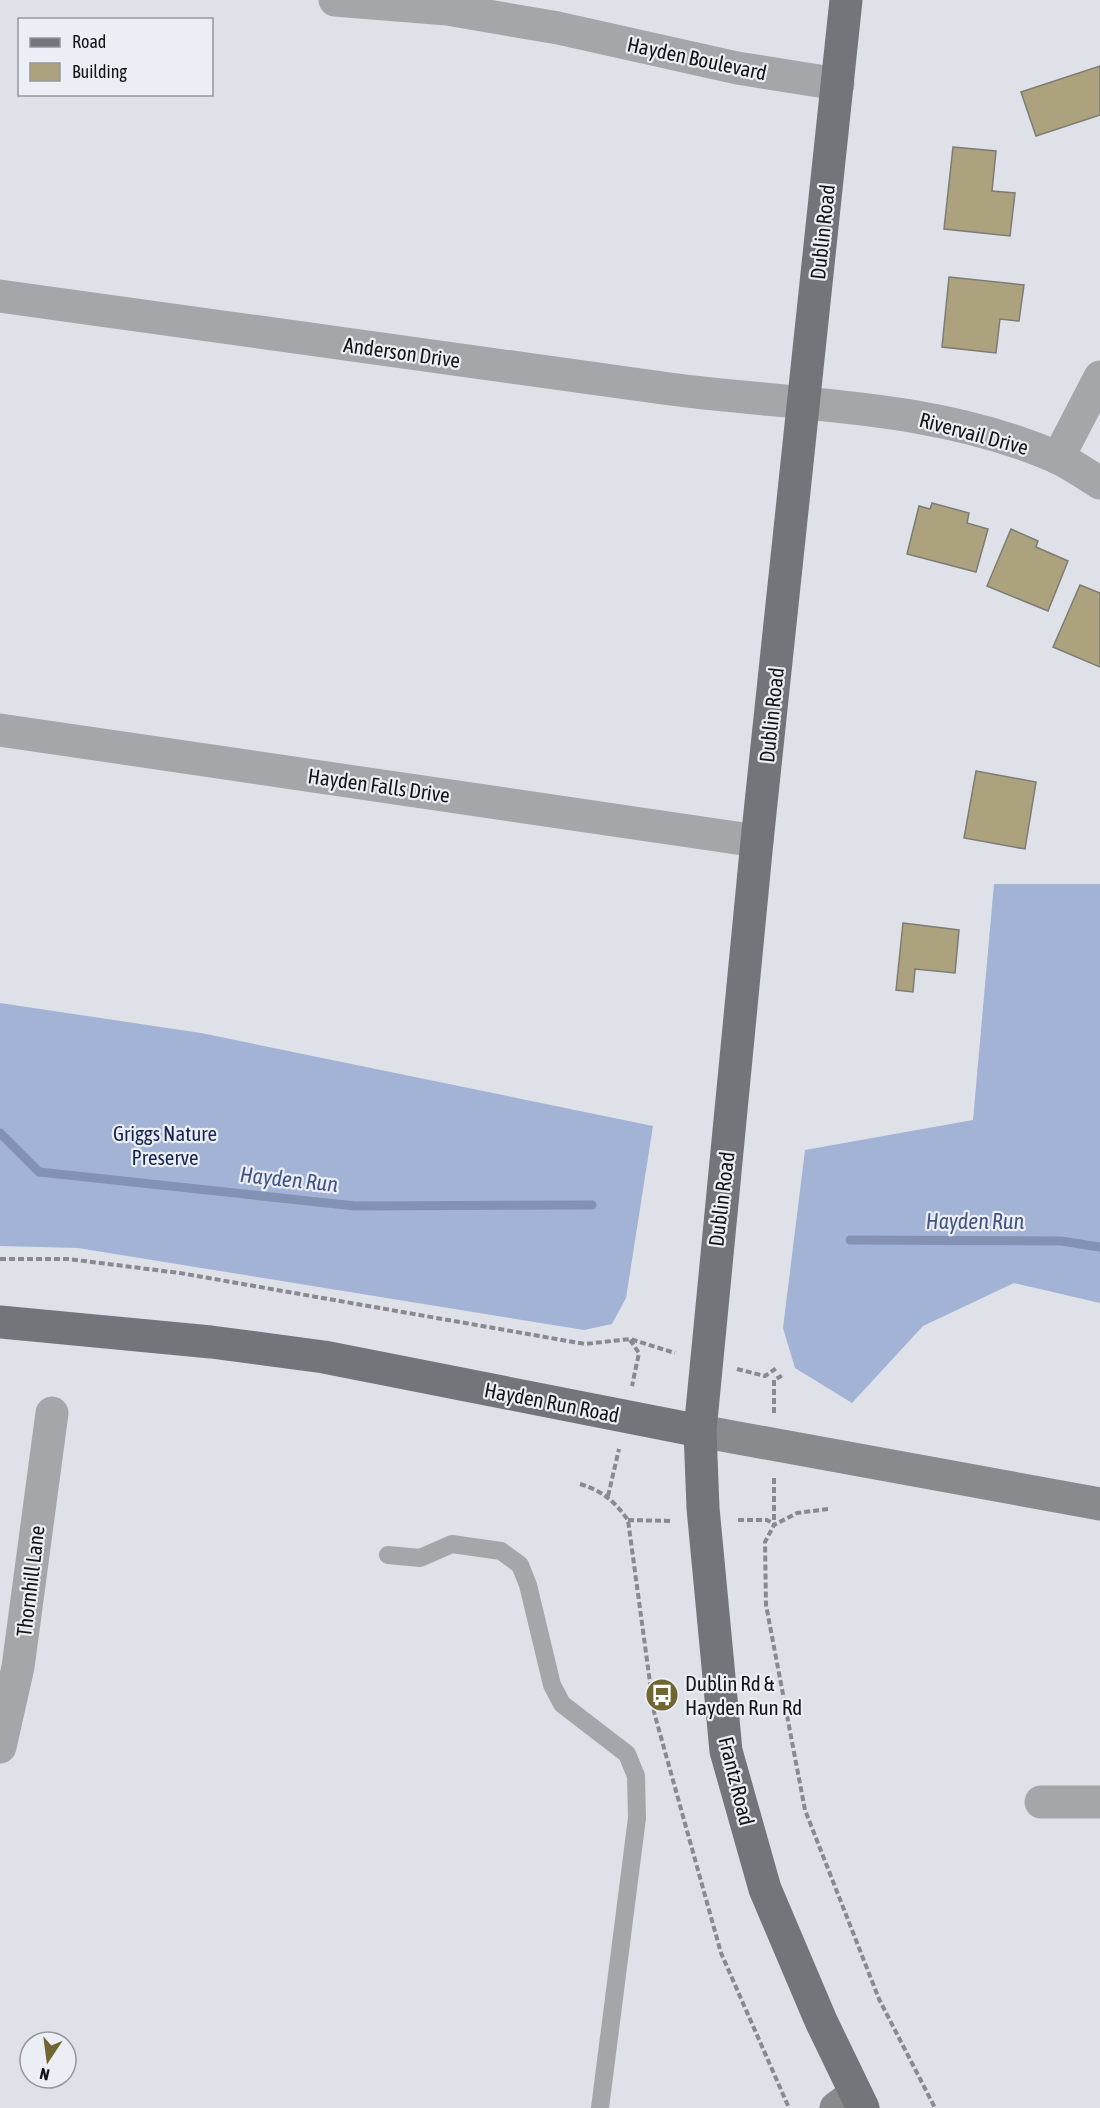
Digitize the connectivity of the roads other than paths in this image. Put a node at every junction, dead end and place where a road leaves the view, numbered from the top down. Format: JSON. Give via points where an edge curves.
{"nodes":[{"id":1,"x":335,"y":0,"type":"edge"},
{"id":2,"x":532,"y":0,"type":"edge"},
{"id":3,"x":846,"y":0,"type":"edge"},
{"id":4,"x":558,"y":28,"type":"junction"},
{"id":5,"x":837,"y":84,"type":"junction"},
{"id":6,"x":0,"y":296,"type":"edge"},
{"id":7,"x":1100,"y":377,"type":"edge"},
{"id":8,"x":804,"y":405,"type":"junction"},
{"id":9,"x":1058,"y":458,"type":"junction"},
{"id":10,"x":1100,"y":483,"type":"edge"},
{"id":11,"x":0,"y":730,"type":"edge"},
{"id":12,"x":757,"y":842,"type":"junction"},
{"id":13,"x":0,"y":1322,"type":"edge"},
{"id":14,"x":52,"y":1413,"type":"dead end"},
{"id":15,"x":700,"y":1431,"type":"junction"},
{"id":16,"x":1100,"y":1504,"type":"edge"},
{"id":17,"x":388,"y":1555,"type":"dead end"},
{"id":18,"x":0,"y":1747,"type":"edge"},
{"id":19,"x":1041,"y":1802,"type":"dead end"},
{"id":20,"x":1100,"y":1802,"type":"edge"},
{"id":21,"x":851,"y":2103,"type":"edge"},
{"id":22,"x":600,"y":2108,"type":"edge"}],
"edges":[{"from":1,"to":4,"type":"street","name":"Hayden Boulevard","via":[[447,9]]},
{"from":2,"to":4,"type":"street"},
{"from":3,"to":5,"type":"main road","name":"Dublin Road"},
{"from":4,"to":5,"type":"street","name":"Hayden Boulevard","via":[[736,68]]},
{"from":5,"to":8,"type":"main road","name":"Dublin Road"},
{"from":6,"to":8,"type":"street","name":"Anderson Drive"},
{"from":7,"to":9,"type":"street"},
{"from":8,"to":9,"type":"street","name":"Rivervail Drive","via":[[960,425]]},
{"from":8,"to":12,"type":"main road","name":"Dublin Road"},
{"from":9,"to":10,"type":"street","name":"Rivervail Drive"},
{"from":11,"to":12,"type":"street","name":"Hayden Falls Drive"},
{"from":12,"to":15,"type":"main road","name":"Dublin Road"},
{"from":13,"to":15,"type":"main road","name":"Hayden Run Road","via":[[324,1357]]},
{"from":14,"to":18,"type":"street","name":"Thornhill Lane","via":[[18,1667]]},
{"from":15,"to":16,"type":"main road","name":"Hayden Run Road"},
{"from":15,"to":21,"type":"main road","name":"Frantz Road","via":[[703,1508],[726,1752],[765,1889]]},
{"from":17,"to":22,"type":"lane","via":[[420,1558],[452,1544],[501,1551],[520,1565],[552,1685],[562,1704],[627,1754],[636,1776],[637,1818]]},
{"from":19,"to":20,"type":"street"}]}
